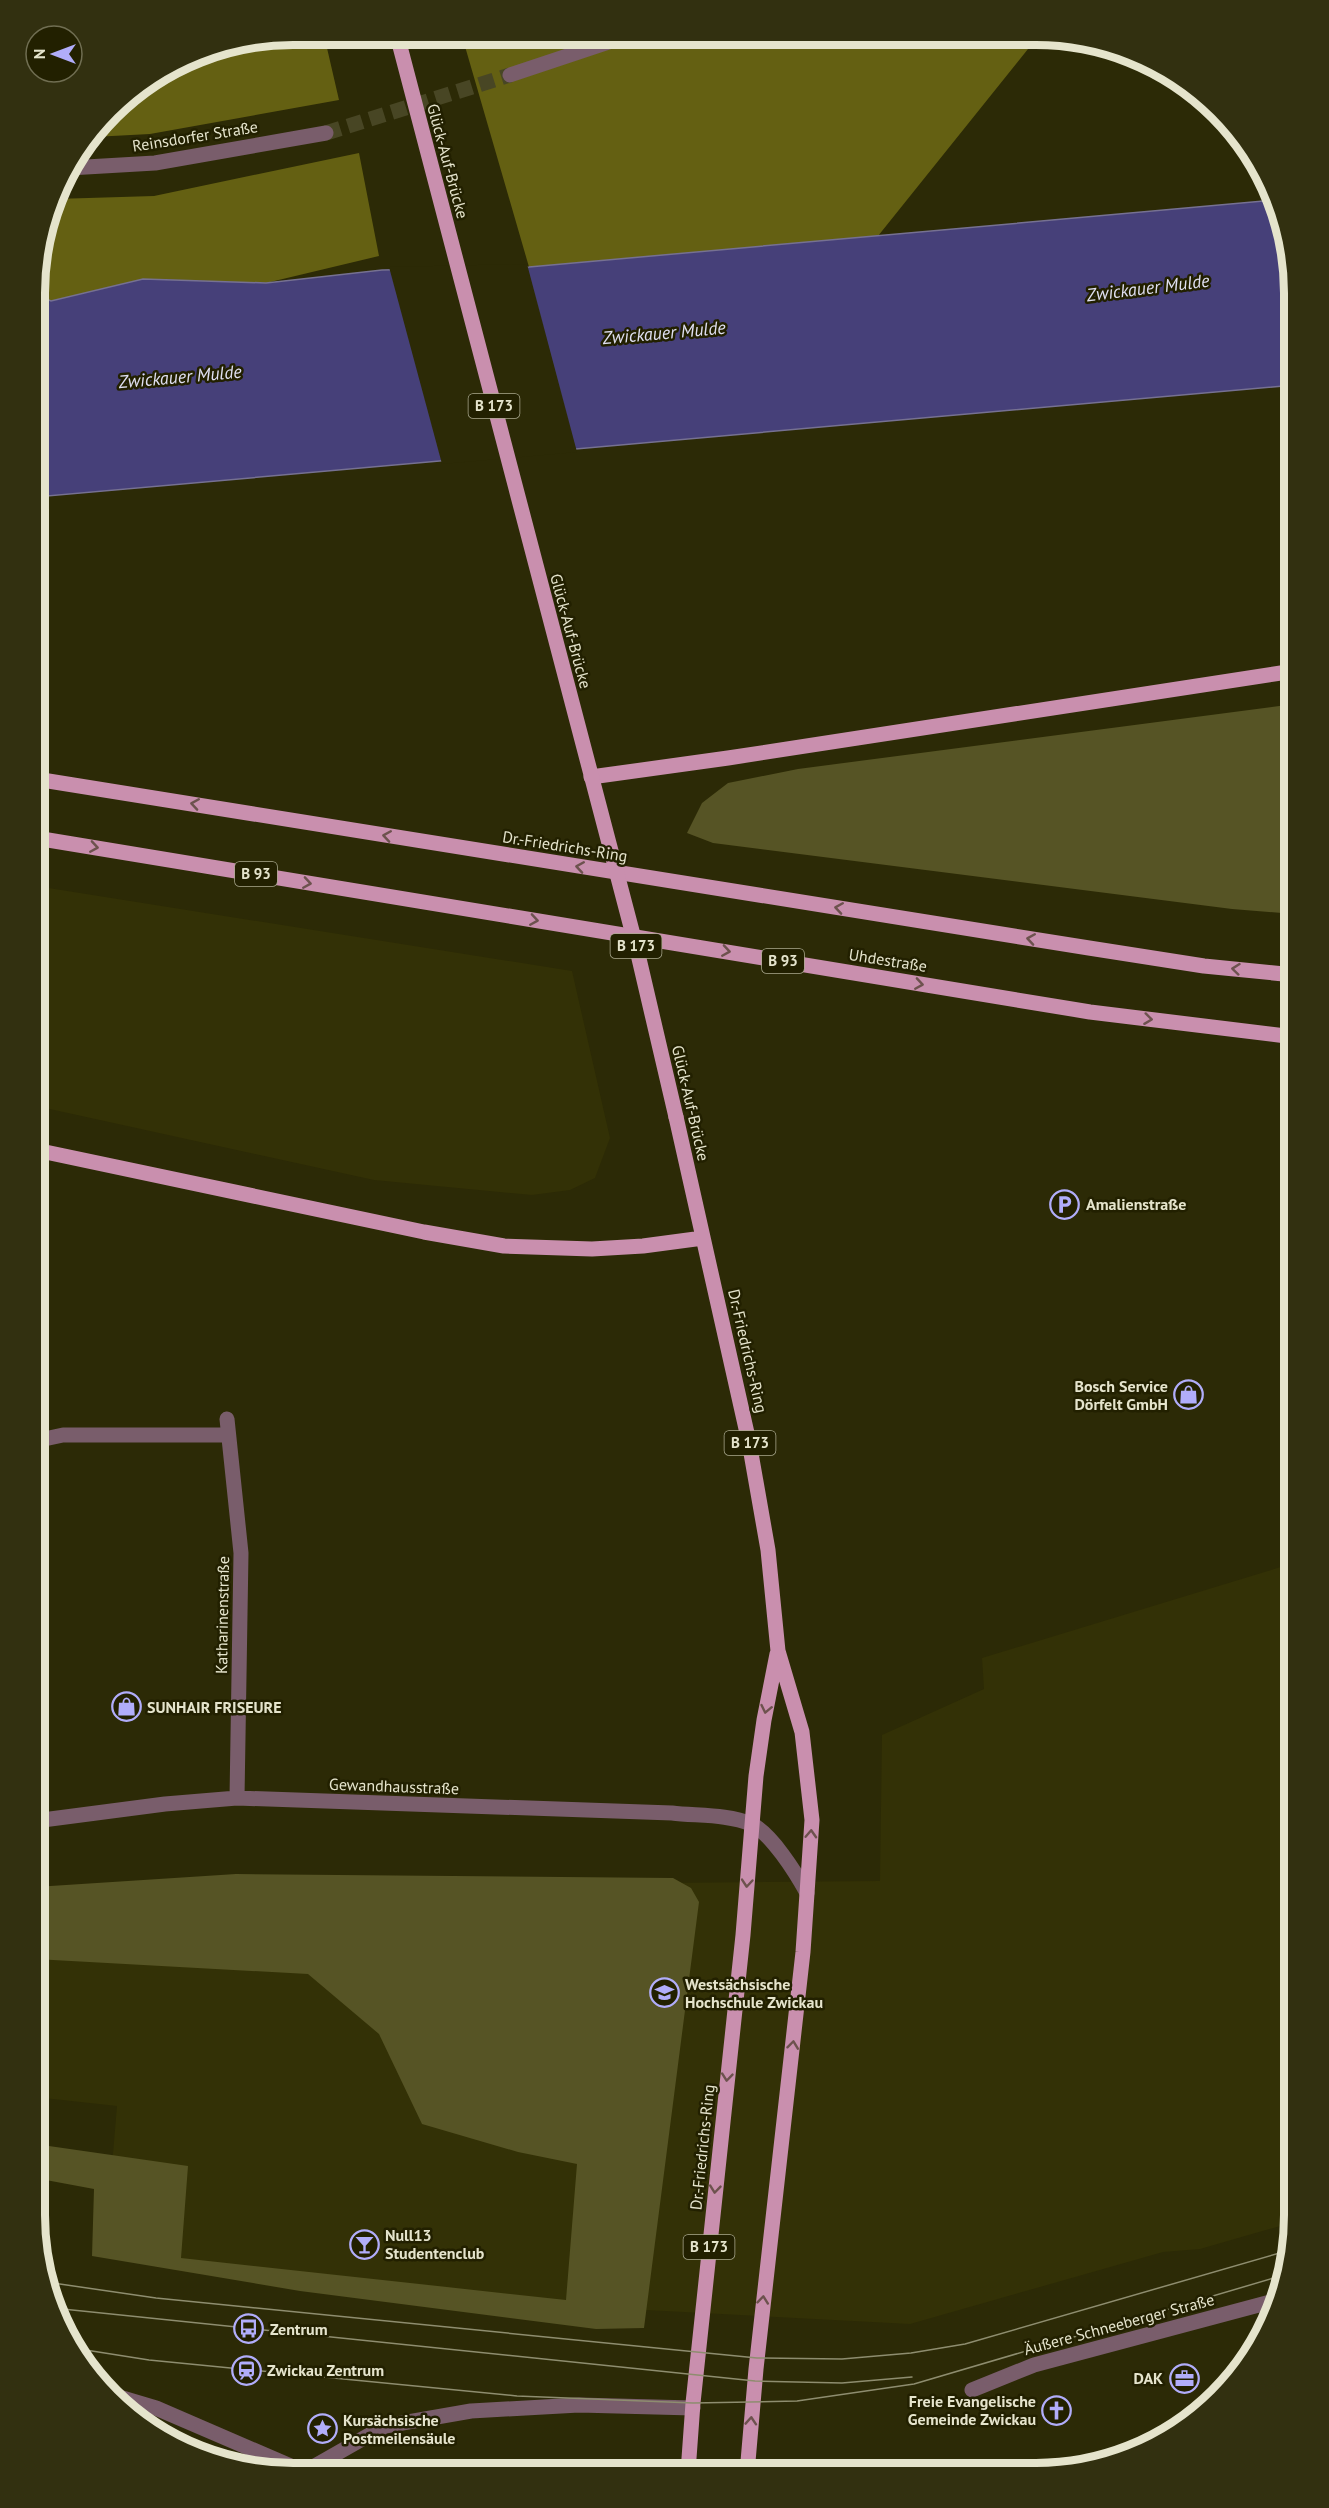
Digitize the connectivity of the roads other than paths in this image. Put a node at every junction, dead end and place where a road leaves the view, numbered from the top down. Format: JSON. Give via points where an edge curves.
{"nodes":[{"id":1,"x":400,"y":45,"type":"edge"},
{"id":2,"x":600,"y":45,"type":"edge"},
{"id":3,"x":510,"y":75,"type":"tunnel mouth"},
{"id":4,"x":326,"y":133,"type":"tunnel mouth"},
{"id":5,"x":79,"y":167,"type":"edge"},
{"id":6,"x":1284,"y":672,"type":"edge"},
{"id":7,"x":591,"y":777,"type":"junction"},
{"id":8,"x":45,"y":780,"type":"edge"},
{"id":9,"x":45,"y":839,"type":"edge"},
{"id":10,"x":1284,"y":974,"type":"edge"},
{"id":11,"x":1284,"y":1036,"type":"edge"},
{"id":12,"x":45,"y":1152,"type":"edge"},
{"id":13,"x":703,"y":1238,"type":"junction"},
{"id":14,"x":45,"y":1439,"type":"edge"},
{"id":15,"x":778,"y":1652,"type":"junction"},
{"id":16,"x":237,"y":1798,"type":"junction"},
{"id":17,"x":45,"y":1820,"type":"edge"},
{"id":18,"x":752,"y":1824,"type":"junction"},
{"id":19,"x":807,"y":1893,"type":"junction"},
{"id":20,"x":1268,"y":2303,"type":"edge"},
{"id":21,"x":972,"y":2390,"type":"dead end"},
{"id":22,"x":126,"y":2399,"type":"edge"},
{"id":23,"x":693,"y":2408,"type":"junction"},
{"id":24,"x":284,"y":2462,"type":"edge"},
{"id":25,"x":318,"y":2463,"type":"edge"},
{"id":26,"x":689,"y":2463,"type":"edge"},
{"id":27,"x":748,"y":2463,"type":"edge"}],
"edges":[{"from":1,"to":7,"type":"main road","name":"Glück-Auf-Brücke","number":"B 173","bridge":true},
{"from":2,"to":3,"type":"street"},
{"from":4,"to":5,"type":"street","name":"Reinsdorfer Straße","via":[[155,163]]},
{"from":6,"to":7,"type":"main road"},
{"from":7,"to":13,"type":"main road","name":"Glück-Auf-Brücke","number":"B 173","bridge":true,"via":[[637,950]]},
{"from":10,"to":8,"type":"main road","name":"Dr.-Friedrichs-Ring","one_way":true,"via":[[1204,966]]},
{"from":9,"to":11,"type":"main road","name":"Uhdestraße","number":"B 93","one_way":true,"via":[[1090,1012]]},
{"from":12,"to":13,"type":"main road","via":[[504,1246],[592,1249]]},
{"from":13,"to":15,"type":"main road","name":"Dr.-Friedrichs-Ring","number":"B 173","via":[[749,1442],[768,1550]]},
{"from":14,"to":16,"type":"street","name":"Katharinenstraße","via":[[227,1427],[241,1553]]},
{"from":15,"to":18,"type":"main road","name":"Dr.-Friedrichs-Ring","number":"B 173","one_way":true,"via":[[764,1719]]},
{"from":19,"to":15,"type":"main road","name":"Dr.-Friedrichs-Ring","number":"B 173","one_way":true,"via":[[812,1820],[807,1772],[802,1732]]},
{"from":16,"to":17,"type":"street","name":"Gewandhausstraße"},
{"from":16,"to":18,"type":"street","name":"Gewandhausstraße","via":[[672,1813]]},
{"from":18,"to":19,"type":"street","via":[[790,1864]]},
{"from":18,"to":23,"type":"main road","name":"Dr.-Friedrichs-Ring","number":"B 173","one_way":true},
{"from":27,"to":19,"type":"main road","name":"Dr.-Friedrichs-Ring","number":"B 173","one_way":true},
{"from":20,"to":21,"type":"street","name":"Äußere Schneeberger Straße","via":[[1034,2365]]},
{"from":22,"to":24,"type":"street"},
{"from":23,"to":25,"type":"street","via":[[579,2405],[471,2411],[385,2426]]},
{"from":23,"to":26,"type":"main road","name":"Dr.-Friedrichs-Ring","number":"B 173"}]}
